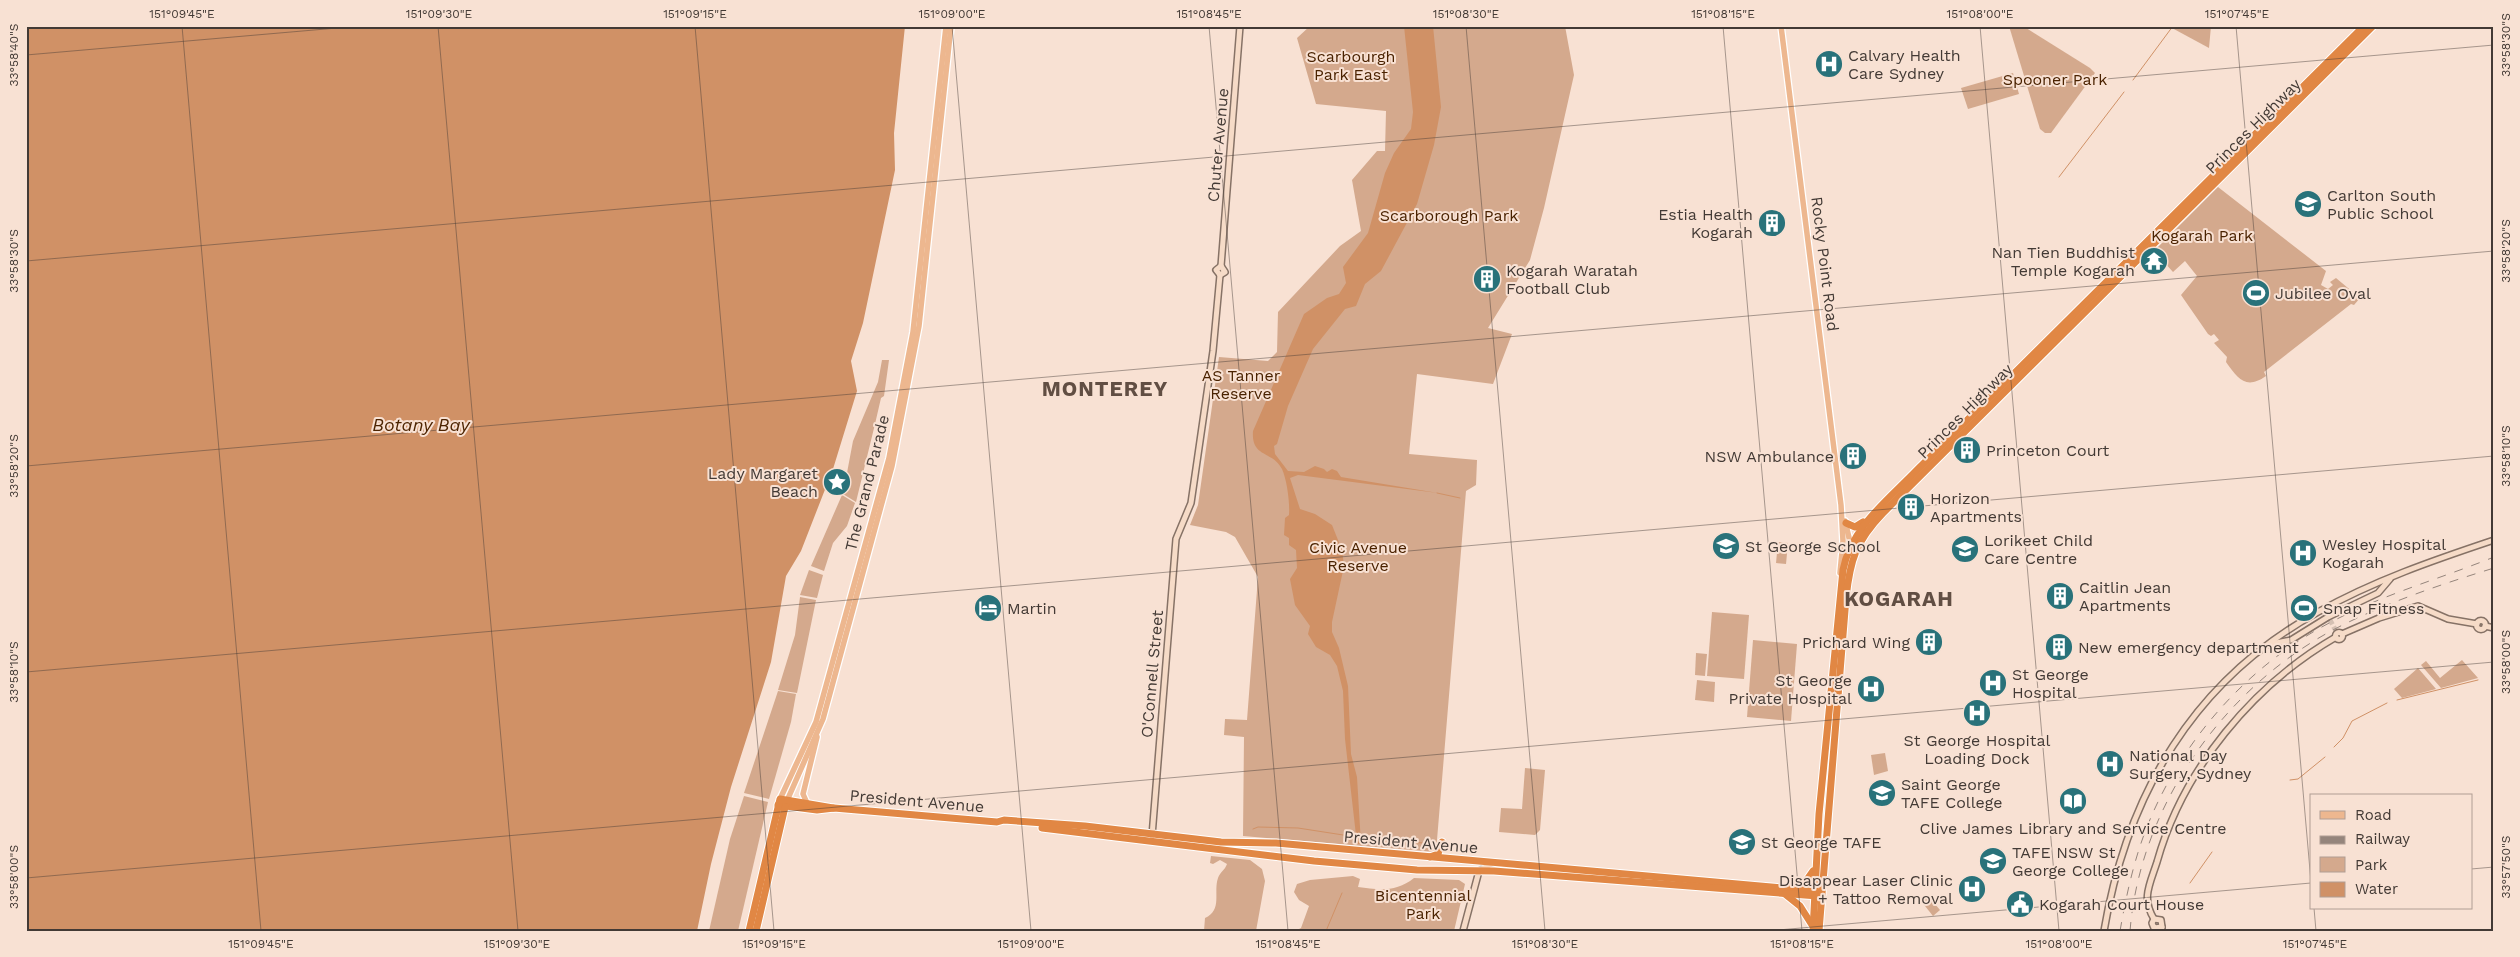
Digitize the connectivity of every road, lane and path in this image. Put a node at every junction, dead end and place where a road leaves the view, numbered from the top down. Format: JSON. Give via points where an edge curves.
{"nodes":[{"id":1,"x":946,"y":26,"type":"edge"},
{"id":2,"x":950,"y":26,"type":"edge"},
{"id":3,"x":1240,"y":26,"type":"edge"},
{"id":4,"x":1781,"y":26,"type":"edge"},
{"id":5,"x":2364,"y":26,"type":"edge"},
{"id":6,"x":2372,"y":26,"type":"edge"},
{"id":7,"x":1841,"y":505,"type":"junction"},
{"id":8,"x":1878,"y":509,"type":"junction"},
{"id":9,"x":1188,"y":512,"type":"joint"},
{"id":10,"x":1846,"y":522,"type":"junction"},
{"id":11,"x":2494,"y":540,"type":"edge"},
{"id":12,"x":1851,"y":544,"type":"junction"},
{"id":13,"x":1853,"y":555,"type":"junction"},
{"id":14,"x":2390,"y":578,"type":"junction"},
{"id":15,"x":1840,"y":596,"type":"junction"},
{"id":16,"x":2494,"y":628,"type":"edge"},
{"id":17,"x":2283,"y":634,"type":"junction"},
{"id":18,"x":2294,"y":638,"type":"junction"},
{"id":19,"x":2267,"y":645,"type":"junction"},
{"id":20,"x":818,"y":733,"type":"junction"},
{"id":21,"x":782,"y":803,"type":"junction"},
{"id":22,"x":807,"y":803,"type":"junction"},
{"id":23,"x":834,"y":808,"type":"junction"},
{"id":24,"x":1152,"y":838,"type":"junction"},
{"id":25,"x":1442,"y":842,"type":"dead end"},
{"id":26,"x":1427,"y":858,"type":"junction"},
{"id":27,"x":1491,"y":864,"type":"junction"},
{"id":28,"x":1815,"y":865,"type":"junction"},
{"id":29,"x":1479,"y":871,"type":"junction"},
{"id":30,"x":1643,"y":881,"type":"dead end"},
{"id":31,"x":1680,"y":885,"type":"junction"},
{"id":32,"x":1787,"y":891,"type":"junction"},
{"id":33,"x":1818,"y":894,"type":"junction"},
{"id":34,"x":2164,"y":929,"type":"edge"},
{"id":35,"x":1815,"y":930,"type":"edge"},
{"id":36,"x":749,"y":931,"type":"edge"},
{"id":37,"x":756,"y":931,"type":"edge"},
{"id":38,"x":1463,"y":931,"type":"edge"},
{"id":39,"x":2104,"y":931,"type":"edge"}],
"edges":[{"from":1,"to":21,"type":"main road","name":"The Grand Parade","via":[[913,332],[888,465],[818,716]]},
{"from":2,"to":20,"type":"main road","name":"The Grand Parade","via":[[918,334],[889,480]]},
{"from":3,"to":9,"type":"main road","name":"Chuter Avenue","via":[[1221,266],[1225,272],[1220,275],[1213,351]]},
{"from":4,"to":7,"type":"main road","name":"Rocky Point Road"},
{"from":5,"to":8,"type":"highway","name":"Princes Highway"},
{"from":6,"to":13,"type":"highway","name":"Princes Highway","via":[[1883,513],[1862,537]]},
{"from":7,"to":10,"type":"main road","name":"Rocky Point Road"},
{"from":7,"to":15,"type":"main road","name":"Rocky Point Road"},
{"from":8,"to":10,"type":"highway","via":[[1858,526],[1852,527]]},
{"from":8,"to":12,"type":"highway","name":"Princes Highway"},
{"from":9,"to":24,"type":"main road","name":"O'Connell Street","via":[[1175,546]]},
{"from":10,"to":12,"type":"main road","name":"Rocky Point Road"},
{"from":11,"to":14,"type":"main road"},
{"from":12,"to":13,"type":"main road","name":"Rocky Point Road"},
{"from":12,"to":15,"type":"highway","name":"Princes Highway","via":[[1844,563]]},
{"from":13,"to":33,"type":"highway","name":"Princes Highway"},
{"from":14,"to":17,"type":"main road","via":[[2319,611]]},
{"from":14,"to":18,"type":"main road","via":[[2378,594]]},
{"from":15,"to":28,"type":"highway","name":"Princes Highway"},
{"from":16,"to":34,"type":"main road","via":[[2485,626],[2483,620],[2477,624],[2448,619],[2418,606],[2338,634],[2304,656],[2260,696],[2234,723],[2202,766],[2176,810],[2146,901],[2154,920],[2161,920]]},
{"from":17,"to":18,"type":"main road"},
{"from":17,"to":19,"type":"main road"},
{"from":18,"to":19,"type":"main road"},
{"from":19,"to":39,"type":"main road","via":[[2216,690],[2172,744],[2138,809],[2122,852]]},
{"from":20,"to":21,"type":"main road","name":"The Grand Parade"},
{"from":20,"to":22,"type":"main road","via":[[803,794]]},
{"from":21,"to":22,"type":"highway","name":"President Avenue"},
{"from":21,"to":23,"type":"highway","name":"President Avenue","via":[[817,810]]},
{"from":21,"to":36,"type":"highway","name":"The Grand Parade"},
{"from":21,"to":37,"type":"highway","name":"The Grand Parade"},
{"from":22,"to":23,"type":"highway","name":"President Avenue"},
{"from":23,"to":24,"type":"highway","name":"President Avenue"},
{"from":24,"to":26,"type":"highway","name":"President Avenue","via":[[1276,843]]},
{"from":24,"to":29,"type":"highway","name":"President Avenue","via":[[1251,855],[1417,870]]},
{"from":25,"to":26,"type":"highway","via":[[1438,854]]},
{"from":26,"to":27,"type":"highway","name":"President Avenue"},
{"from":27,"to":29,"type":"main road"},
{"from":27,"to":32,"type":"highway","name":"President Avenue"},
{"from":28,"to":32,"type":"highway","via":[[1808,878]]},
{"from":28,"to":33,"type":"highway","name":"Princes Highway"},
{"from":29,"to":31,"type":"highway","name":"President Avenue"},
{"from":29,"to":38,"type":"main road"},
{"from":30,"to":31,"type":"highway","name":"President Avenue"},
{"from":31,"to":32,"type":"highway","name":"President Avenue"},
{"from":32,"to":33,"type":"highway","name":"President Avenue"},
{"from":32,"to":35,"type":"highway"},
{"from":33,"to":35,"type":"highway","name":"Princes Highway"}]}
